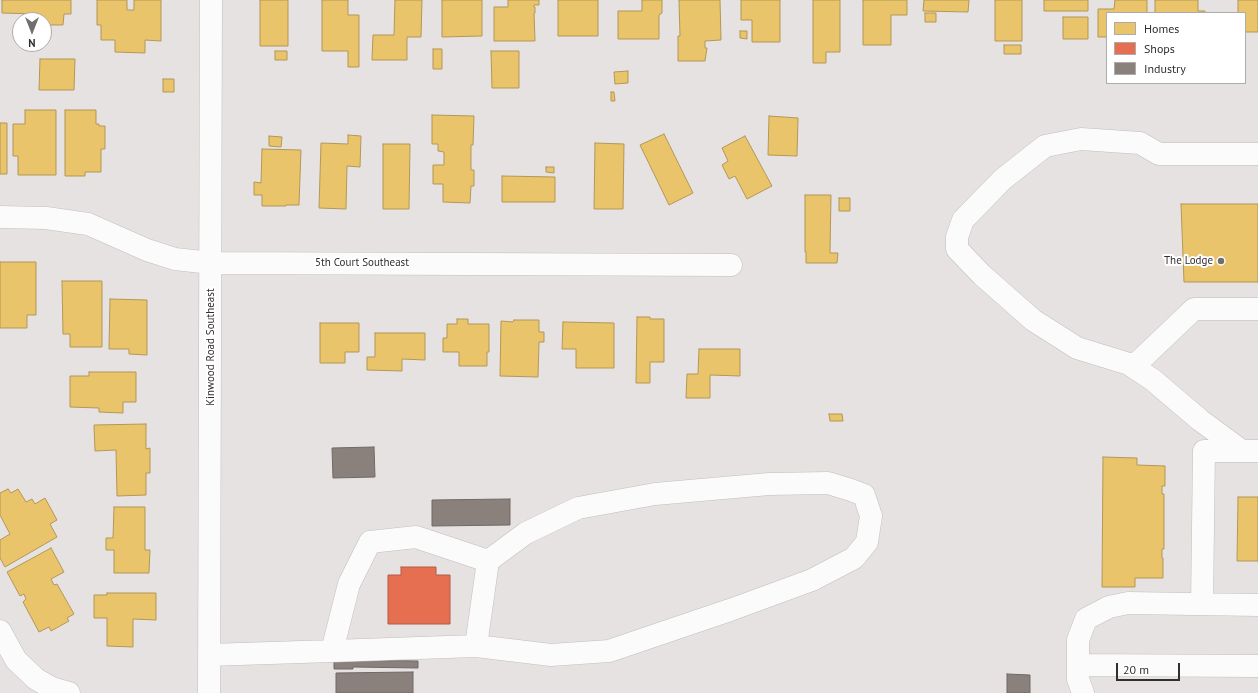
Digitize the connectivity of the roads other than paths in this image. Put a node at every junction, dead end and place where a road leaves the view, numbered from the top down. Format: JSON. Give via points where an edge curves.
{"nodes":[{"id":1,"x":211,"y":0,"type":"edge"},
{"id":2,"x":1258,"y":154,"type":"edge"},
{"id":3,"x":0,"y":217,"type":"edge"},
{"id":4,"x":211,"y":263,"type":"junction"},
{"id":5,"x":731,"y":265,"type":"dead end"},
{"id":6,"x":1258,"y":309,"type":"edge"},
{"id":7,"x":1133,"y":366,"type":"junction"},
{"id":8,"x":1250,"y":451,"type":"edge"},
{"id":9,"x":488,"y":561,"type":"junction"},
{"id":10,"x":1202,"y":604,"type":"junction"},
{"id":11,"x":1258,"y":605,"type":"edge"},
{"id":12,"x":0,"y":631,"type":"edge"},
{"id":13,"x":476,"y":646,"type":"junction"},
{"id":14,"x":332,"y":651,"type":"junction"},
{"id":15,"x":209,"y":655,"type":"junction"},
{"id":16,"x":1078,"y":665,"type":"junction"},
{"id":17,"x":1258,"y":666,"type":"edge"},
{"id":18,"x":69,"y":693,"type":"edge"},
{"id":19,"x":209,"y":693,"type":"edge"},
{"id":20,"x":1083,"y":693,"type":"edge"}],
"edges":[{"from":1,"to":4,"type":"street","name":"Kinwood Road Southeast"},
{"from":2,"to":7,"type":"street","via":[[1159,154],[1140,143],[1082,139],[1045,146],[1003,179],[963,220],[957,236],[957,249],[1033,320],[1077,348]]},
{"from":3,"to":4,"type":"street","name":"5th Court Southeast","via":[[46,218],[88,224],[147,250],[175,259]]},
{"from":4,"to":5,"type":"street","name":"5th Court Southeast"},
{"from":4,"to":15,"type":"street","name":"Kinwood Road Southeast"},
{"from":6,"to":7,"type":"street","via":[[1194,309]]},
{"from":7,"to":8,"type":"street","via":[[1200,420]]},
{"from":8,"to":10,"type":"street","via":[[1204,451]]},
{"from":9,"to":13,"type":"street"},
{"from":9,"to":13,"type":"street","via":[[526,533],[578,508],[655,494],[769,484],[828,483],[864,496],[872,516],[867,542],[854,558],[840,566],[812,580],[610,651],[551,655]]},
{"from":9,"to":14,"type":"street","via":[[416,537],[370,542],[349,584]]},
{"from":10,"to":11,"type":"street"},
{"from":10,"to":16,"type":"street","via":[[1128,603],[1109,607],[1086,619],[1078,640]]},
{"from":12,"to":18,"type":"street","via":[[16,660],[31,674],[52,688]]},
{"from":13,"to":14,"type":"street"},
{"from":14,"to":15,"type":"street"},
{"from":15,"to":19,"type":"street","name":"Kinwood Road Southeast"},
{"from":16,"to":17,"type":"street"},
{"from":16,"to":20,"type":"street","via":[[1078,679]]}]}
